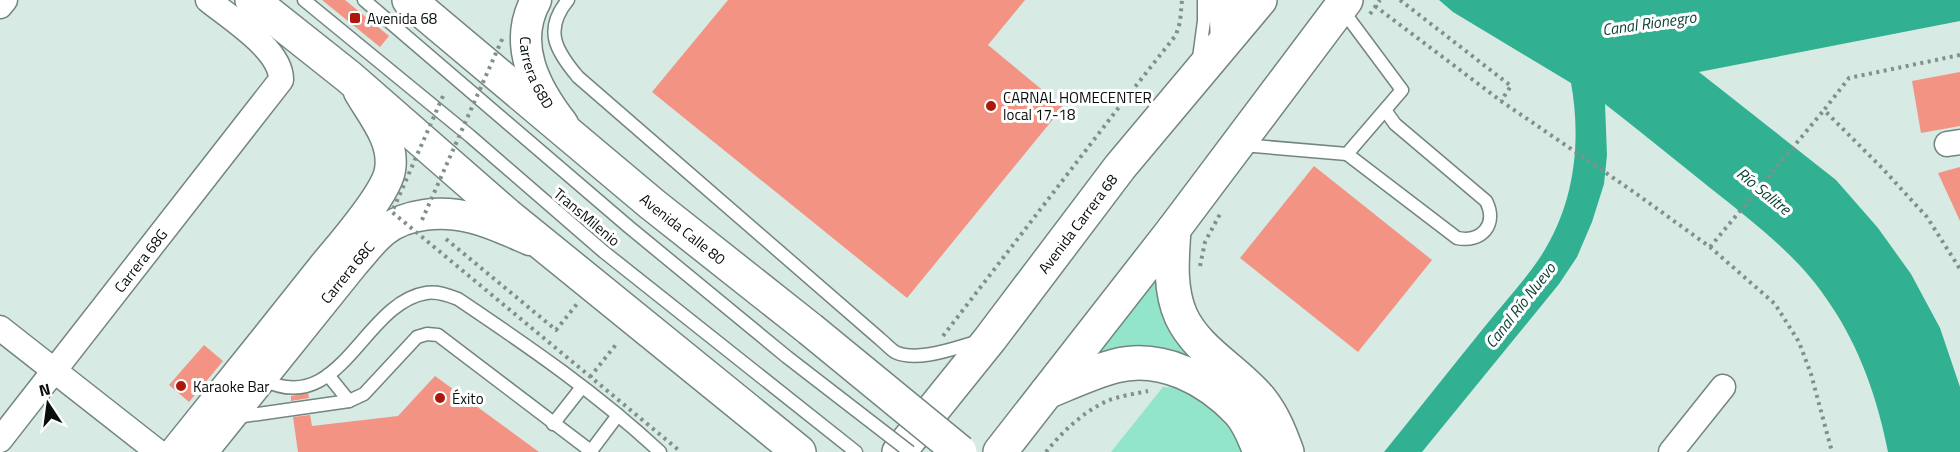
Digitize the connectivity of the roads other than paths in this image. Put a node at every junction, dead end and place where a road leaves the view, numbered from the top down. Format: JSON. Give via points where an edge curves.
{"nodes":[{"id":1,"x":5,"y":0,"type":"edge"},
{"id":2,"x":208,"y":0,"type":"edge"},
{"id":3,"x":252,"y":0,"type":"edge"},
{"id":4,"x":304,"y":0,"type":"edge"},
{"id":5,"x":364,"y":0,"type":"edge"},
{"id":6,"x":409,"y":0,"type":"edge"},
{"id":7,"x":536,"y":0,"type":"edge"},
{"id":8,"x":568,"y":0,"type":"edge"},
{"id":9,"x":1204,"y":0,"type":"edge"},
{"id":10,"x":1224,"y":0,"type":"edge"},
{"id":11,"x":1260,"y":0,"type":"edge"},
{"id":12,"x":1354,"y":5,"type":"edge"},
{"id":13,"x":0,"y":6,"type":"edge"},
{"id":14,"x":1226,"y":41,"type":"junction"},
{"id":15,"x":1197,"y":76,"type":"junction"},
{"id":16,"x":349,"y":77,"type":"junction"},
{"id":17,"x":1385,"y":110,"type":"junction"},
{"id":18,"x":575,"y":138,"type":"junction"},
{"id":19,"x":1238,"y":144,"type":"junction"},
{"id":20,"x":1347,"y":154,"type":"junction"},
{"id":21,"x":1174,"y":229,"type":"junction"},
{"id":22,"x":549,"y":249,"type":"junction"},
{"id":23,"x":345,"y":257,"type":"junction"},
{"id":24,"x":0,"y":328,"type":"edge"},
{"id":25,"x":990,"y":339,"type":"junction"},
{"id":26,"x":55,"y":371,"type":"junction"},
{"id":27,"x":252,"y":373,"type":"junction"},
{"id":28,"x":328,"y":375,"type":"junction"},
{"id":29,"x":582,"y":387,"type":"junction"},
{"id":30,"x":1723,"y":387,"type":"dead end"},
{"id":31,"x":1047,"y":392,"type":"junction"},
{"id":32,"x":349,"y":401,"type":"junction"},
{"id":33,"x":618,"y":415,"type":"junction"},
{"id":34,"x":229,"y":418,"type":"junction"},
{"id":35,"x":553,"y":424,"type":"junction"},
{"id":36,"x":0,"y":440,"type":"edge"},
{"id":37,"x":158,"y":452,"type":"edge"},
{"id":38,"x":176,"y":452,"type":"edge"},
{"id":39,"x":202,"y":452,"type":"edge"},
{"id":40,"x":591,"y":452,"type":"edge"},
{"id":41,"x":660,"y":452,"type":"edge"},
{"id":42,"x":799,"y":452,"type":"edge"},
{"id":43,"x":856,"y":452,"type":"edge"},
{"id":44,"x":899,"y":452,"type":"edge"},
{"id":45,"x":910,"y":452,"type":"edge"},
{"id":46,"x":960,"y":452,"type":"edge"},
{"id":47,"x":1000,"y":452,"type":"edge"},
{"id":48,"x":1260,"y":452,"type":"edge"},
{"id":49,"x":1287,"y":452,"type":"edge"},
{"id":50,"x":1671,"y":452,"type":"edge"}],
"edges":[{"from":1,"to":13,"type":"street"},
{"from":2,"to":26,"type":"street","name":"Carrera 68G","via":[[263,44],[277,63],[281,80]]},
{"from":3,"to":16,"type":"main road"},
{"from":4,"to":43,"type":"lane","name":"TransMilenio","via":[[604,252]]},
{"from":5,"to":45,"type":"lane","name":"TransMilenio","bridge":true,"via":[[629,226]]},
{"from":6,"to":18,"type":"main road","name":"Avenida Calle 80"},
{"from":7,"to":18,"type":"street","name":"Carrera 68D","via":[[526,25],[525,45],[547,101]]},
{"from":8,"to":25,"type":"lane","via":[[554,29],[555,43],[578,77],[896,352],[929,354]]},
{"from":9,"to":15,"type":"lane"},
{"from":10,"to":14,"type":"street"},
{"from":11,"to":14,"type":"main road","name":"Avenida Carrera 68"},
{"from":12,"to":17,"type":"lane","via":[[1402,90]]},
{"from":12,"to":19,"type":"main road"},
{"from":14,"to":15,"type":"main road","name":"Avenida Carrera 68"},
{"from":15,"to":25,"type":"main road","name":"Avenida Carrera 68","via":[[1120,167]]},
{"from":16,"to":22,"type":"main road"},
{"from":16,"to":23,"type":"street","name":"Carrera 68C","via":[[384,132],[391,167],[387,181],[347,239]]},
{"from":17,"to":20,"type":"lane"},
{"from":17,"to":20,"type":"lane","via":[[1395,124],[1485,201],[1491,215],[1483,233],[1470,239],[1457,238]]},
{"from":18,"to":46,"type":"main road","name":"Avenida Calle 80","bridge":true},
{"from":19,"to":20,"type":"lane"},
{"from":19,"to":21,"type":"main road"},
{"from":21,"to":31,"type":"main road"},
{"from":21,"to":49,"type":"main road","via":[[1172,276],[1182,317],[1207,350],[1260,399],[1278,425]]},
{"from":22,"to":23,"type":"street","name":"Carrera 68C","via":[[483,220],[437,213],[405,219]]},
{"from":22,"to":42,"type":"main road"},
{"from":23,"to":27,"type":"street","name":"Carrera 68C"},
{"from":24,"to":26,"type":"street"},
{"from":25,"to":44,"type":"main road","name":"Avenida Carrera 68"},
{"from":26,"to":36,"type":"street","name":"Carrera 68G"},
{"from":26,"to":37,"type":"street"},
{"from":27,"to":28,"type":"lane","via":[[272,385],[295,388]]},
{"from":27,"to":34,"type":"street","name":"Carrera 68C"},
{"from":27,"to":38,"type":"street","name":"Carrera 68C"},
{"from":28,"to":29,"type":"lane","via":[[402,302],[427,293],[458,299]]},
{"from":28,"to":32,"type":"lane"},
{"from":29,"to":33,"type":"lane"},
{"from":29,"to":35,"type":"lane"},
{"from":30,"to":50,"type":"street"},
{"from":31,"to":47,"type":"main road"},
{"from":31,"to":48,"type":"main road","via":[[1117,366],[1141,363],[1169,367],[1217,392],[1240,413]]},
{"from":32,"to":34,"type":"lane"},
{"from":32,"to":35,"type":"lane","via":[[364,394],[417,337],[438,335]]},
{"from":33,"to":40,"type":"lane"},
{"from":33,"to":41,"type":"lane"},
{"from":34,"to":39,"type":"street","name":"Carrera 68C"},
{"from":35,"to":40,"type":"lane"}]}
